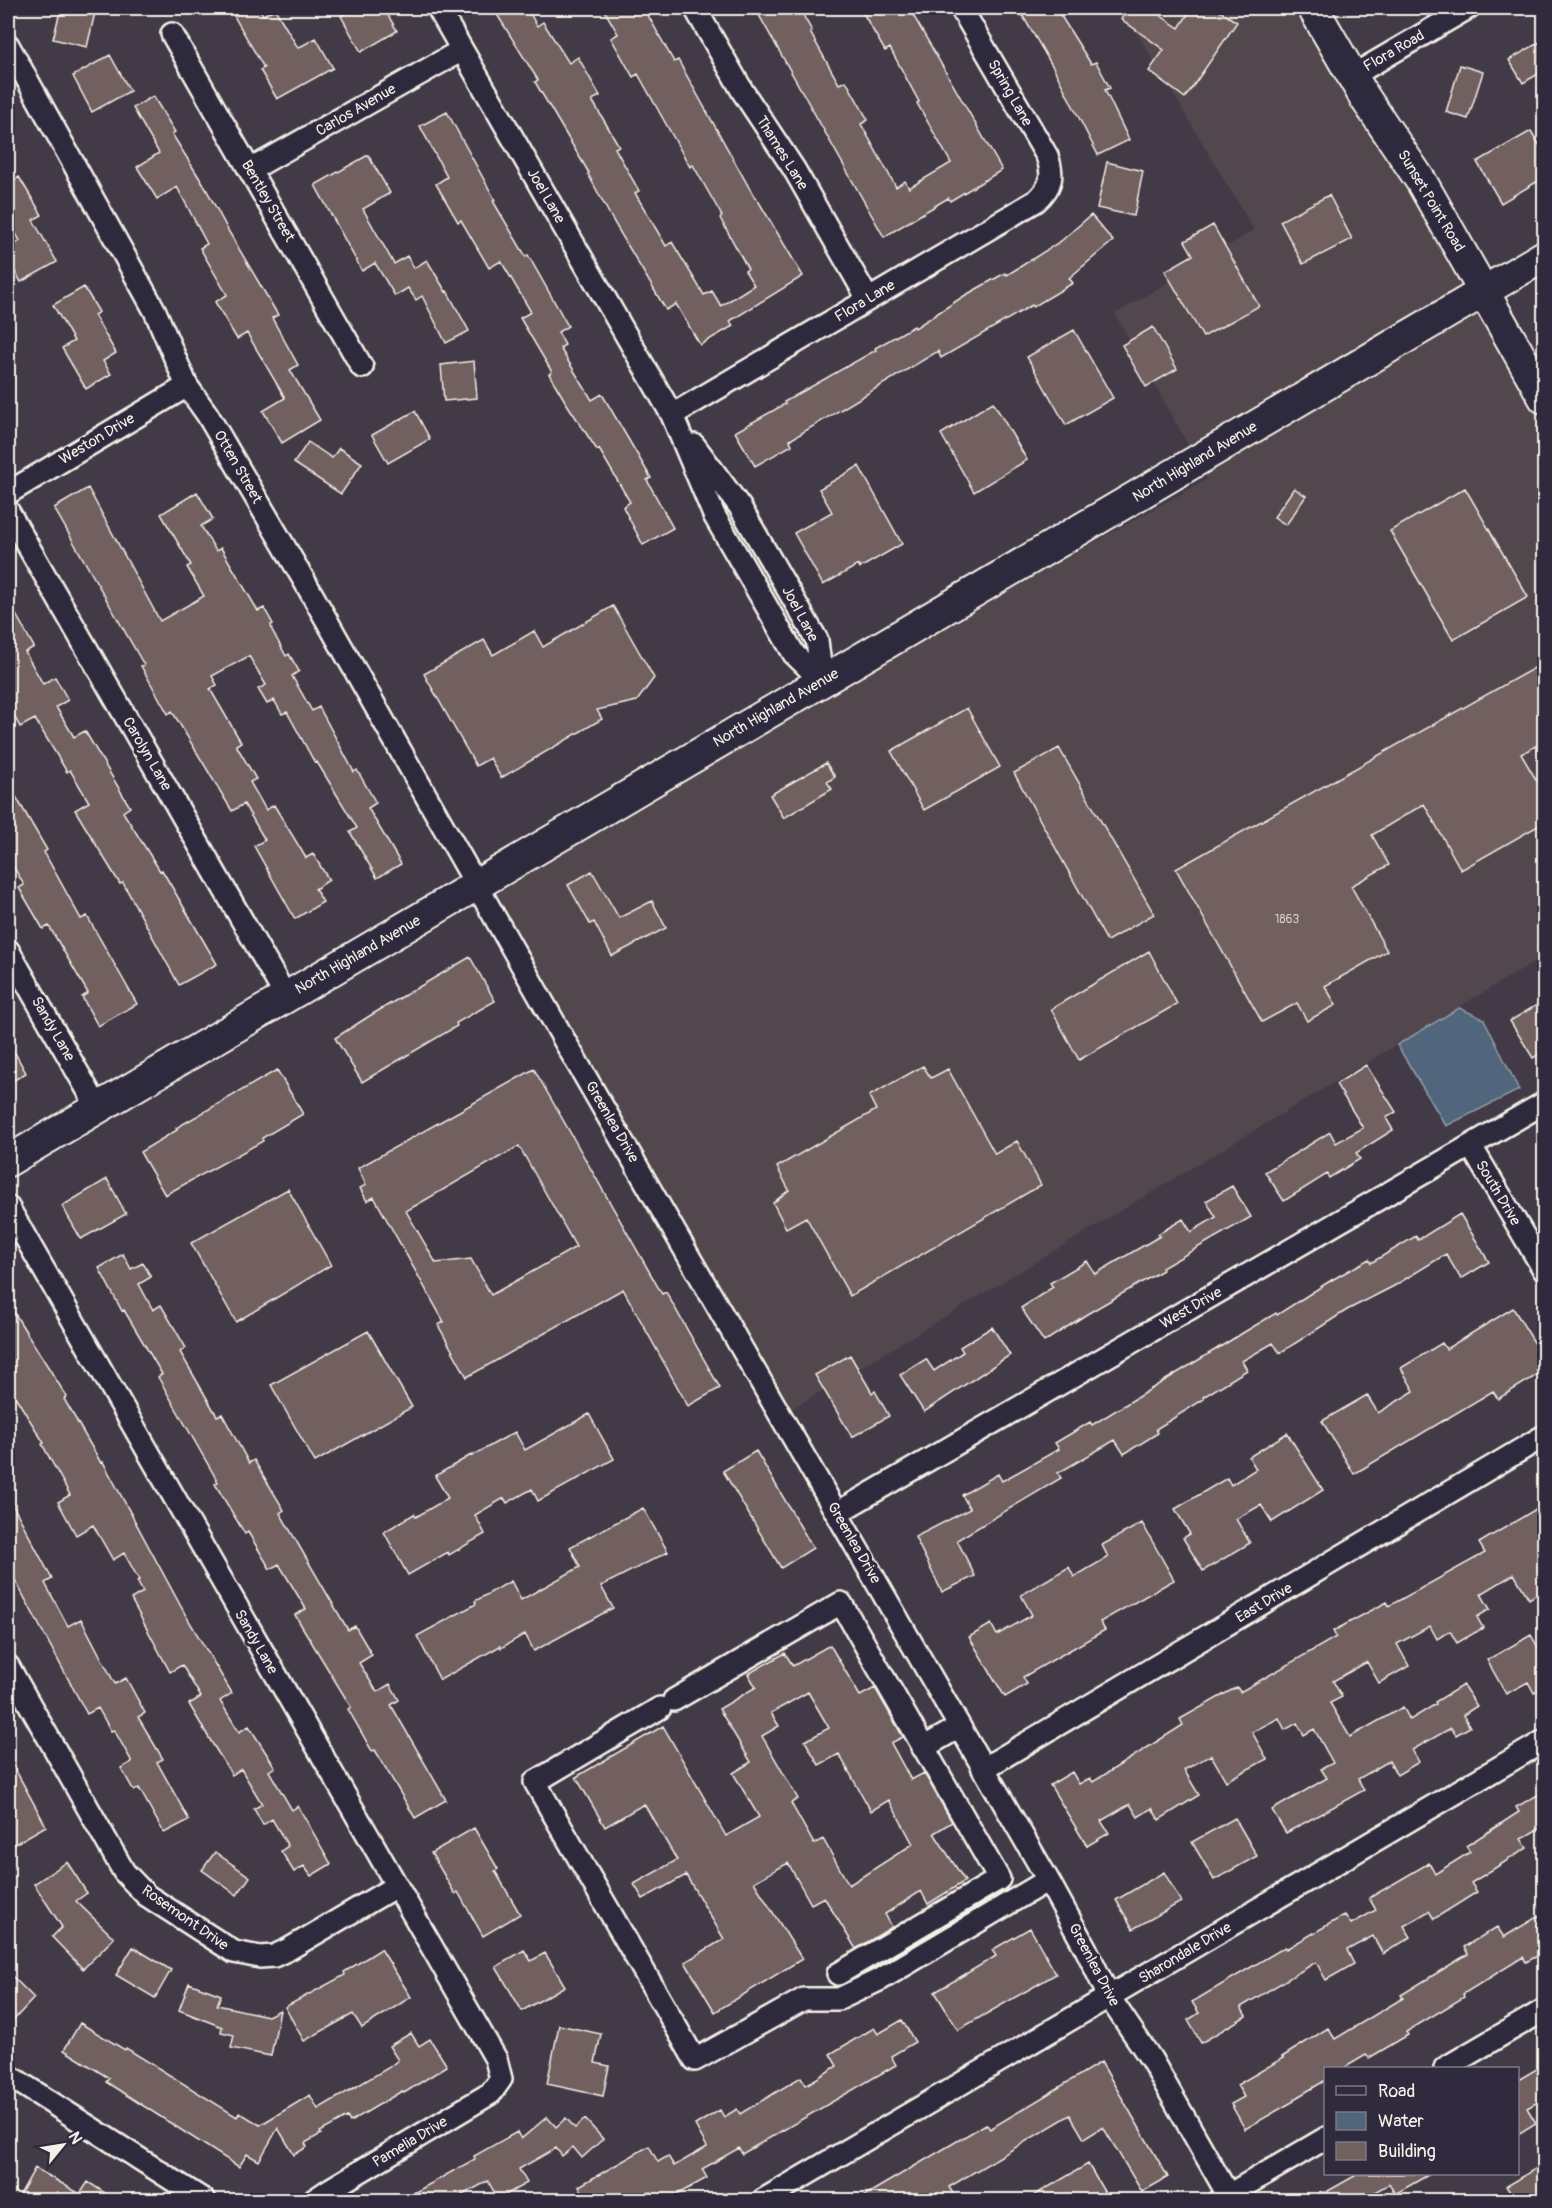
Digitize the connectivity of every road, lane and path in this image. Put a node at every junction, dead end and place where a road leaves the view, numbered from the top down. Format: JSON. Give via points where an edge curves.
{"nodes":[{"id":1,"x":438,"y":8,"type":"edge"},
{"id":2,"x":695,"y":8,"type":"edge"},
{"id":3,"x":961,"y":8,"type":"edge"},
{"id":4,"x":1313,"y":8,"type":"edge"},
{"id":5,"x":1468,"y":8,"type":"edge"},
{"id":6,"x":172,"y":34,"type":"dead end"},
{"id":7,"x":8,"y":45,"type":"edge"},
{"id":8,"x":462,"y":50,"type":"junction"},
{"id":9,"x":1352,"y":76,"type":"junction"},
{"id":10,"x":250,"y":170,"type":"junction"},
{"id":11,"x":1051,"y":180,"type":"joint"},
{"id":12,"x":1545,"y":256,"type":"edge"},
{"id":13,"x":1484,"y":291,"type":"junction"},
{"id":14,"x":868,"y":299,"type":"junction"},
{"id":15,"x":362,"y":367,"type":"dead end"},
{"id":16,"x":187,"y":386,"type":"junction"},
{"id":17,"x":1545,"y":398,"type":"edge"},
{"id":18,"x":672,"y":416,"type":"junction"},
{"id":19,"x":8,"y":493,"type":"edge"},
{"id":20,"x":8,"y":511,"type":"edge"},
{"id":21,"x":822,"y":681,"type":"junction"},
{"id":22,"x":477,"y":886,"type":"junction"},
{"id":23,"x":8,"y":950,"type":"edge"},
{"id":24,"x":286,"y":998,"type":"junction"},
{"id":25,"x":1545,"y":1103,"type":"edge"},
{"id":26,"x":98,"y":1108,"type":"junction"},
{"id":27,"x":1471,"y":1146,"type":"junction"},
{"id":28,"x":8,"y":1161,"type":"edge"},
{"id":29,"x":8,"y":1207,"type":"edge"},
{"id":30,"x":1545,"y":1270,"type":"edge"},
{"id":31,"x":1545,"y":1436,"type":"edge"},
{"id":32,"x":837,"y":1513,"type":"junction"},
{"id":33,"x":8,"y":1666,"type":"edge"},
{"id":34,"x":959,"y":1727,"type":"junction"},
{"id":35,"x":1545,"y":1741,"type":"edge"},
{"id":36,"x":923,"y":1748,"type":"junction"},
{"id":37,"x":983,"y":1769,"type":"junction"},
{"id":38,"x":1048,"y":1880,"type":"junction"},
{"id":39,"x":396,"y":1886,"type":"junction"},
{"id":40,"x":838,"y":1974,"type":"dead end"},
{"id":41,"x":1109,"y":1997,"type":"junction"},
{"id":42,"x":1545,"y":2010,"type":"edge"},
{"id":43,"x":1446,"y":2067,"type":"edge"},
{"id":44,"x":8,"y":2075,"type":"edge"},
{"id":45,"x":501,"y":2079,"type":"joint"},
{"id":46,"x":1324,"y":2140,"type":"edge"},
{"id":47,"x":1226,"y":2199,"type":"edge"},
{"id":48,"x":204,"y":2200,"type":"edge"},
{"id":49,"x":314,"y":2200,"type":"edge"},
{"id":50,"x":763,"y":2200,"type":"edge"}],
"edges":[{"from":1,"to":8,"type":"street","name":"Joel Lane"},
{"from":2,"to":14,"type":"street","name":"Thames Lane"},
{"from":3,"to":11,"type":"street","name":"Spring Lane","via":[[1047,156]]},
{"from":4,"to":9,"type":"street","name":"Sunset Point Road"},
{"from":5,"to":9,"type":"street","name":"Flora Road"},
{"from":6,"to":10,"type":"street","name":"Bentley Street"},
{"from":7,"to":16,"type":"street","name":"Otten Street","via":[[155,311]]},
{"from":8,"to":10,"type":"street","name":"Carlos Avenue"},
{"from":8,"to":18,"type":"street","name":"Joel Lane"},
{"from":9,"to":13,"type":"street","name":"Sunset Point Road","via":[[1421,181]]},
{"from":10,"to":15,"type":"street","name":"Bentley Street"},
{"from":11,"to":14,"type":"street","name":"Flora Lane","via":[[1036,201]]},
{"from":12,"to":13,"type":"street","name":"North Highland Avenue"},
{"from":13,"to":17,"type":"street","name":"Sunset Point Road"},
{"from":13,"to":21,"type":"street","name":"North Highland Avenue"},
{"from":14,"to":18,"type":"street","name":"Flora Lane"},
{"from":16,"to":19,"type":"street","name":"Weston Drive"},
{"from":16,"to":22,"type":"street","name":"Otten Street","via":[[299,572]]},
{"from":18,"to":21,"type":"street","name":"Joel Lane","via":[[714,515],[794,654]]},
{"from":20,"to":24,"type":"street","name":"Carolyn Lane"},
{"from":21,"to":22,"type":"street","name":"North Highland Avenue"},
{"from":22,"to":24,"type":"street","name":"North Highland Avenue"},
{"from":22,"to":32,"type":"street","name":"Greenlea Drive"},
{"from":23,"to":26,"type":"street","name":"Sandy Lane"},
{"from":24,"to":26,"type":"street","name":"North Highland Avenue"},
{"from":25,"to":27,"type":"street","name":"West Drive"},
{"from":26,"to":28,"type":"street","name":"North Highland Avenue"},
{"from":27,"to":30,"type":"street","name":"South Drive"},
{"from":27,"to":32,"type":"street","name":"West Drive"},
{"from":29,"to":39,"type":"street","name":"Sandy Lane"},
{"from":31,"to":37,"type":"street","name":"East Drive"},
{"from":32,"to":34,"type":"street","name":"Greenlea Drive"},
{"from":33,"to":39,"type":"street","name":"Rosemont Drive","via":[[124,1872],[146,1895],[234,1952],[273,1956]]},
{"from":34,"to":36,"type":"street"},
{"from":34,"to":37,"type":"street","name":"Greenlea Drive"},
{"from":35,"to":41,"type":"street","name":"Sharondale Drive"},
{"from":36,"to":38,"type":"street","via":[[841,1604],[535,1782],[695,2060],[804,1999],[839,1999],[881,1979]]},
{"from":36,"to":40,"type":"street","via":[[999,1879]]},
{"from":37,"to":38,"type":"street","name":"Greenlea Drive"},
{"from":38,"to":41,"type":"street","name":"Greenlea Drive"},
{"from":39,"to":45,"type":"street","name":"Sandy Lane","via":[[496,2059]]},
{"from":41,"to":47,"type":"street","name":"Greenlea Drive","via":[[1151,2059]]},
{"from":41,"to":50,"type":"street","name":"Sharondale Drive"},
{"from":42,"to":43,"type":"street"},
{"from":44,"to":48,"type":"street"},
{"from":45,"to":49,"type":"street","name":"Pamelia Drive","via":[[491,2093]]},
{"from":46,"to":47,"type":"street"}]}
